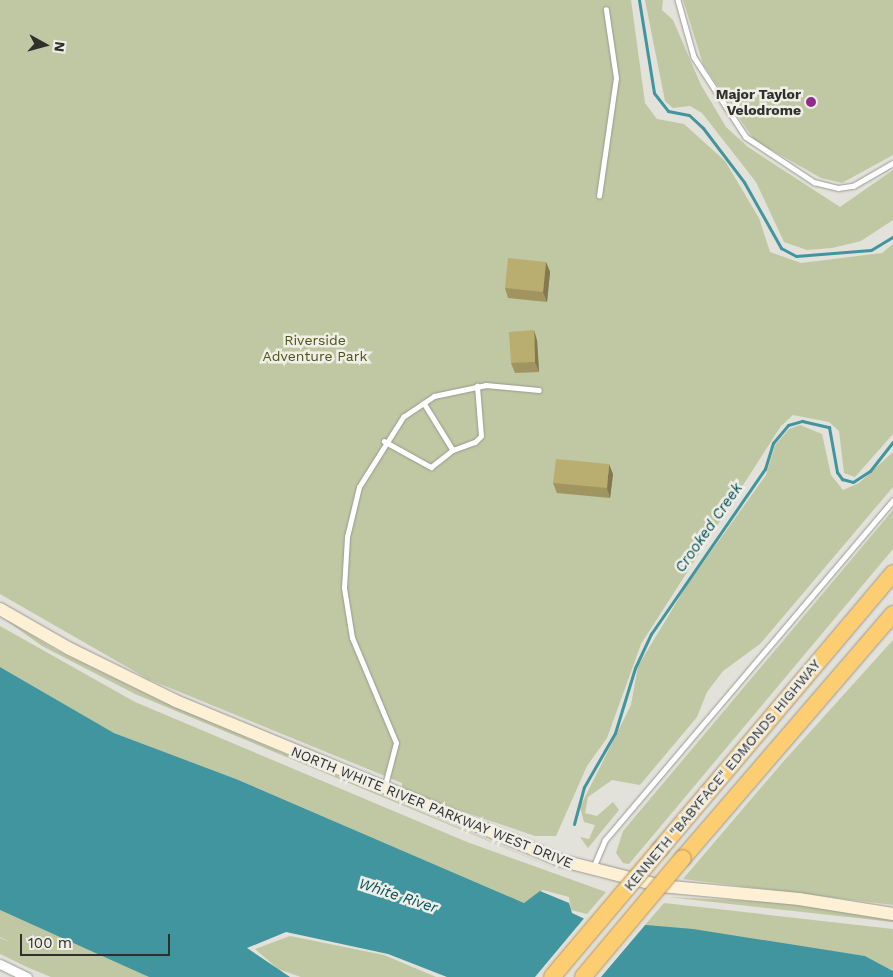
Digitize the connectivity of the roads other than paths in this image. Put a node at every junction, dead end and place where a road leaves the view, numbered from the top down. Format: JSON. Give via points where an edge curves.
{"nodes":[{"id":1,"x":678,"y":0,"type":"edge"},
{"id":2,"x":606,"y":10,"type":"dead end"},
{"id":3,"x":893,"y":163,"type":"edge"},
{"id":4,"x":599,"y":196,"type":"dead end"},
{"id":5,"x":477,"y":386,"type":"junction"},
{"id":6,"x":539,"y":390,"type":"dead end"},
{"id":7,"x":424,"y":403,"type":"junction"},
{"id":8,"x":384,"y":441,"type":"junction"},
{"id":9,"x":453,"y":450,"type":"junction"},
{"id":10,"x":893,"y":500,"type":"edge"},
{"id":11,"x":893,"y":573,"type":"edge"},
{"id":12,"x":0,"y":609,"type":"edge"},
{"id":13,"x":893,"y":614,"type":"edge"},
{"id":14,"x":384,"y":788,"type":"junction"},
{"id":15,"x":592,"y":871,"type":"junction"},
{"id":16,"x":893,"y":914,"type":"edge"},
{"id":17,"x":0,"y":964,"type":"edge"},
{"id":18,"x":27,"y":977,"type":"edge"},
{"id":19,"x":552,"y":977,"type":"edge"},
{"id":20,"x":583,"y":977,"type":"edge"}],
"edges":[{"from":1,"to":3,"type":"lane","via":[[694,57],[753,142],[814,182],[838,188],[853,186]]},
{"from":2,"to":4,"type":"lane","via":[[616,78]]},
{"from":5,"to":6,"type":"lane"},
{"from":5,"to":7,"type":"lane","via":[[458,388]]},
{"from":5,"to":9,"type":"lane","via":[[481,436]]},
{"from":7,"to":8,"type":"lane","via":[[403,417]]},
{"from":7,"to":9,"type":"lane"},
{"from":8,"to":9,"type":"lane","via":[[431,467]]},
{"from":8,"to":14,"type":"lane","via":[[359,487],[347,537],[344,588],[352,638],[396,743]]},
{"from":10,"to":15,"type":"lane","via":[[605,840]]},
{"from":11,"to":19,"type":"highway","name":"KENNETH \"BABYFACE\" EDMONDS HIGHWAY","bridge":true},
{"from":12,"to":14,"type":"street","name":"NORTH WHITE RIVER PARKWAY WEST DRIVE","via":[[151,690]]},
{"from":13,"to":20,"type":"highway","name":"KENNETH \"BABYFACE\" EDMONDS HIGHWAY","bridge":true},
{"from":14,"to":15,"type":"street","name":"NORTH WHITE RIVER PARKWAY WEST DRIVE"},
{"from":15,"to":16,"type":"street","name":"NORTH WHITE RIVER PARKWAY WEST DRIVE","via":[[661,886],[798,898]]},
{"from":17,"to":18,"type":"street"}]}
